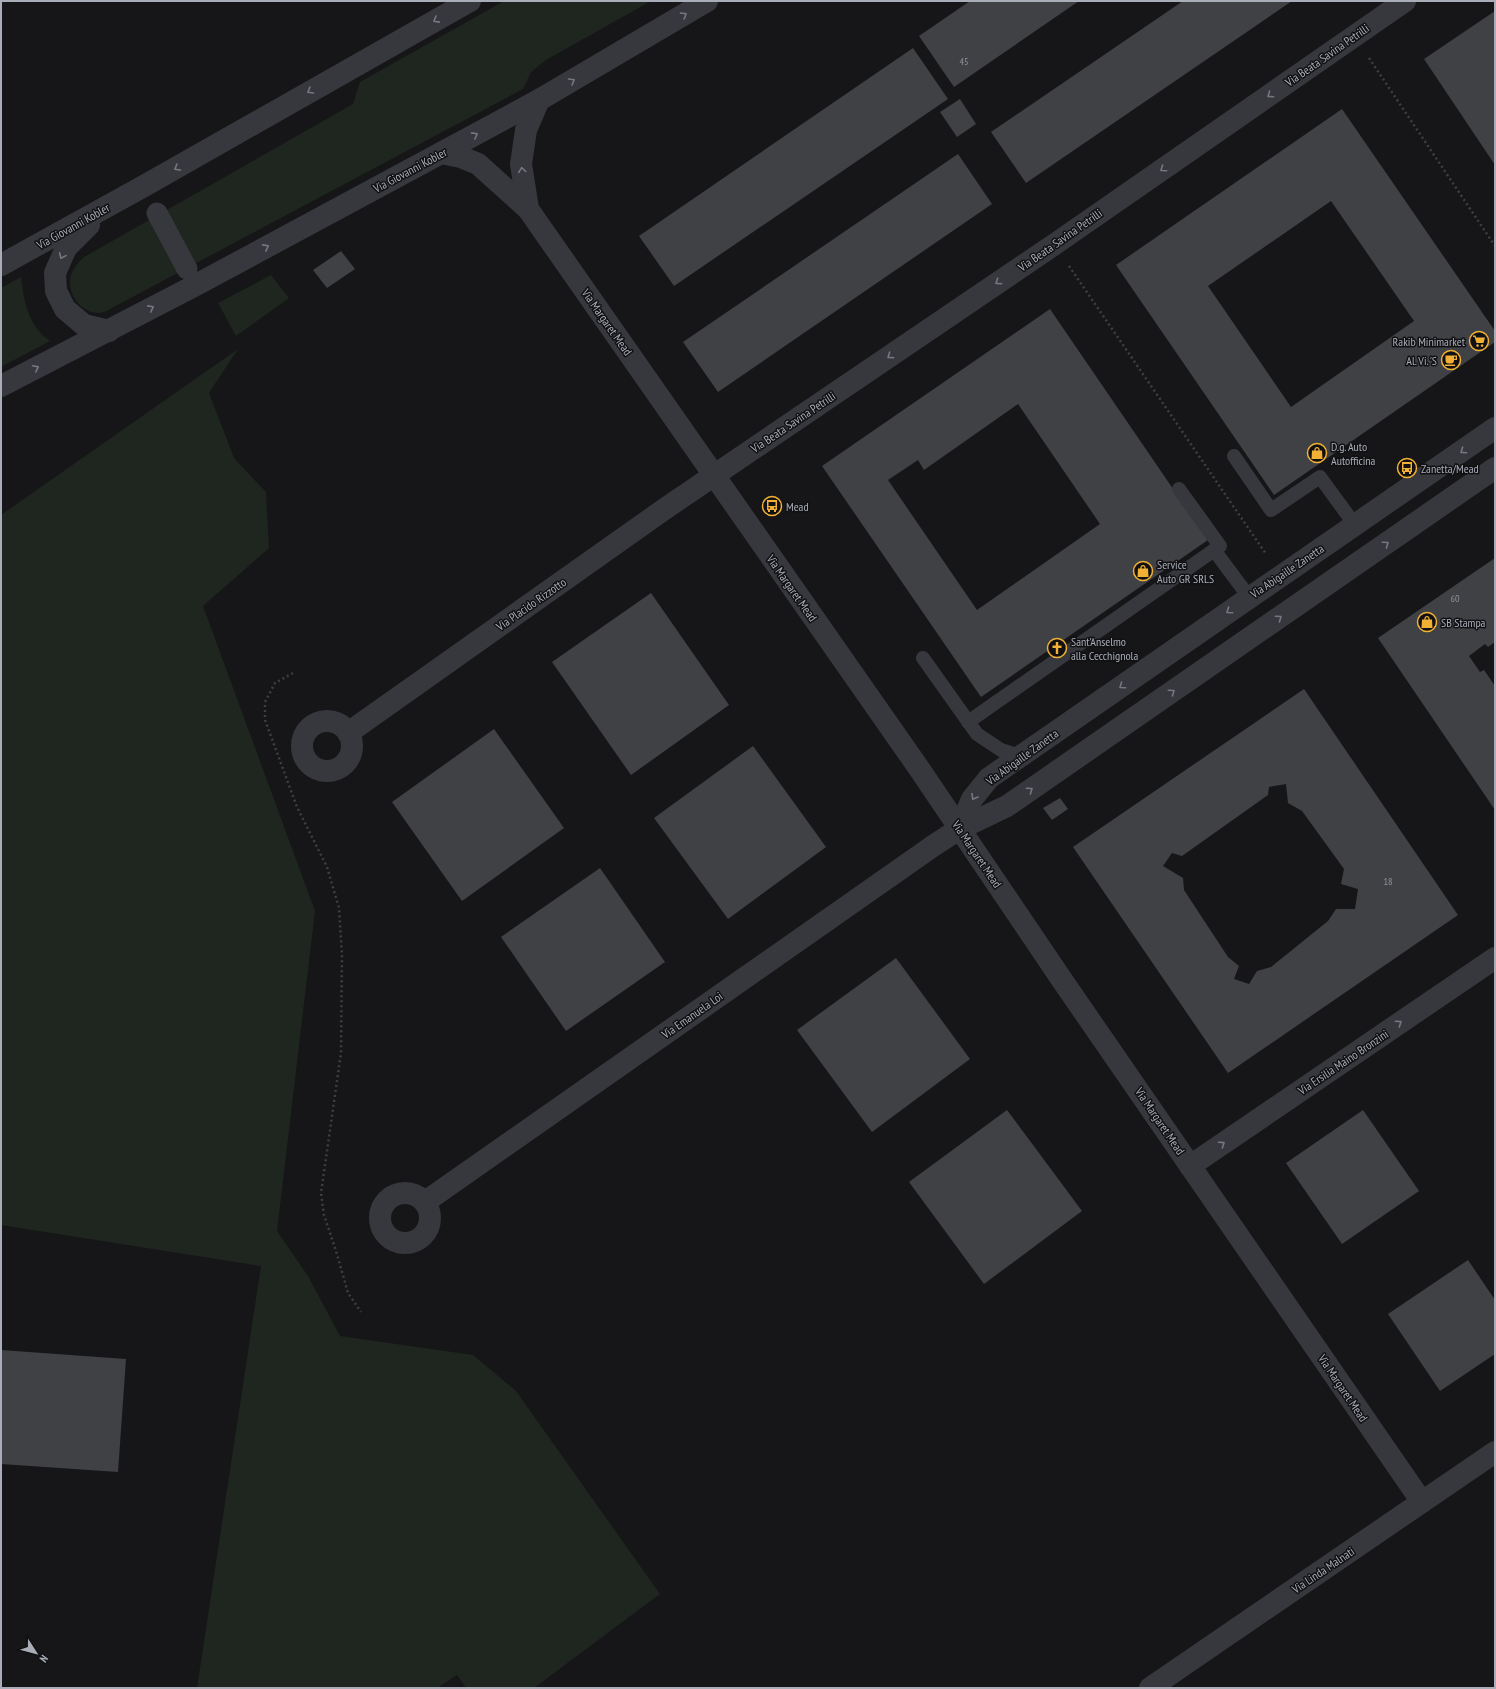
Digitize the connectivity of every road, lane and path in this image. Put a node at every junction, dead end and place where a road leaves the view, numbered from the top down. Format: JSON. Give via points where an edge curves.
{"nodes":[{"id":1,"x":470,"y":1,"type":"edge"},
{"id":2,"x":707,"y":1,"type":"edge"},
{"id":3,"x":1405,"y":1,"type":"edge"},
{"id":4,"x":1355,"y":36,"type":"junction"},
{"id":5,"x":539,"y":100,"type":"junction"},
{"id":6,"x":441,"y":154,"type":"junction"},
{"id":7,"x":144,"y":186,"type":"junction"},
{"id":8,"x":528,"y":209,"type":"junction"},
{"id":9,"x":157,"y":214,"type":"dead end"},
{"id":10,"x":1054,"y":244,"type":"junction"},
{"id":11,"x":1495,"y":246,"type":"edge"},
{"id":12,"x":1,"y":265,"type":"edge"},
{"id":13,"x":186,"y":269,"type":"dead end"},
{"id":14,"x":109,"y":331,"type":"junction"},
{"id":15,"x":1,"y":386,"type":"edge"},
{"id":16,"x":1495,"y":428,"type":"edge"},
{"id":17,"x":1234,"y":456,"type":"dead end"},
{"id":18,"x":1495,"y":468,"type":"edge"},
{"id":19,"x":714,"y":476,"type":"junction"},
{"id":20,"x":1179,"y":489,"type":"dead end"},
{"id":21,"x":1355,"y":525,"type":"junction"},
{"id":22,"x":1214,"y":550,"type":"junction"},
{"id":23,"x":1281,"y":575,"type":"junction"},
{"id":24,"x":1249,"y":597,"type":"junction"},
{"id":25,"x":923,"y":658,"type":"dead end"},
{"id":26,"x":293,"y":673,"type":"dead end"},
{"id":27,"x":968,"y":722,"type":"junction"},
{"id":28,"x":348,"y":733,"type":"dead end"},
{"id":29,"x":1023,"y":754,"type":"junction"},
{"id":30,"x":960,"y":829,"type":"junction"},
{"id":31,"x":1495,"y":958,"type":"edge"},
{"id":32,"x":1190,"y":1166,"type":"junction"},
{"id":33,"x":425,"y":1202,"type":"dead end"},
{"id":34,"x":361,"y":1312,"type":"dead end"},
{"id":35,"x":1495,"y":1452,"type":"edge"},
{"id":36,"x":1422,"y":1502,"type":"junction"},
{"id":37,"x":1150,"y":1688,"type":"edge"}],
"edges":[{"from":1,"to":7,"type":"street","name":"Via Giovanni Kobler","one_way":true},
{"from":5,"to":2,"type":"street","name":"Via Giovanni Kobler","one_way":true},
{"from":3,"to":4,"type":"street","name":"Via Beata Savina Petrilli"},
{"from":4,"to":10,"type":"street","name":"Via Beata Savina Petrilli","one_way":true},
{"from":4,"to":11,"type":"path"},
{"from":6,"to":5,"type":"street","name":"Via Giovanni Kobler","one_way":true},
{"from":8,"to":5,"type":"street","name":"Via Margaret Mead","one_way":true,"via":[[521,164],[526,130]]},
{"from":6,"to":8,"type":"street","name":"Via Margaret Mead","via":[[461,157],[478,164]]},
{"from":14,"to":6,"type":"street","name":"Via Giovanni Kobler","one_way":true},
{"from":7,"to":12,"type":"street","name":"Via Giovanni Kobler"},
{"from":7,"to":14,"type":"street","name":"Via Giovanni Kobler","one_way":true,"via":[[90,224],[66,248],[55,273],[56,291],[65,309],[84,325]]},
{"from":8,"to":19,"type":"street","name":"Via Margaret Mead"},
{"from":9,"to":13,"type":"street"},
{"from":10,"to":19,"type":"street","name":"Via Beata Savina Petrilli","one_way":true},
{"from":10,"to":23,"type":"path"},
{"from":15,"to":14,"type":"street","name":"Via Giovanni Kobler","one_way":true},
{"from":16,"to":21,"type":"street","name":"Via Abigaille Zanetta","one_way":true},
{"from":17,"to":21,"type":"lane","via":[[1271,510],[1320,477]]},
{"from":30,"to":18,"type":"street","one_way":true,"via":[[1007,806]]},
{"from":19,"to":28,"type":"street","name":"Via Placido Rizzotto"},
{"from":19,"to":30,"type":"street","name":"Via Margaret Mead"},
{"from":20,"to":22,"type":"lane","via":[[1220,546]]},
{"from":21,"to":23,"type":"street","name":"Via Abigaille Zanetta"},
{"from":22,"to":24,"type":"lane"},
{"from":22,"to":27,"type":"lane"},
{"from":23,"to":24,"type":"street","name":"Via Abigaille Zanetta"},
{"from":24,"to":29,"type":"street","name":"Via Abigaille Zanetta","one_way":true},
{"from":25,"to":27,"type":"lane"},
{"from":26,"to":34,"type":"path","via":[[275,683],[265,702],[265,720],[297,807],[327,867],[339,908],[342,955],[341,1053],[321,1193],[324,1215],[348,1293]]},
{"from":27,"to":29,"type":"lane","via":[[977,734],[1001,750]]},
{"from":29,"to":30,"type":"street","name":"Via Abigaille Zanetta","one_way":true,"via":[[989,778],[972,799]]},
{"from":30,"to":32,"type":"street","name":"Via Margaret Mead"},
{"from":30,"to":33,"type":"street","name":"Via Emanuela Loi"},
{"from":32,"to":31,"type":"street","name":"Via Ersilia Maino Bronzini","one_way":true},
{"from":32,"to":36,"type":"street","name":"Via Margaret Mead"},
{"from":35,"to":36,"type":"street","name":"Via Linda Malnati"},
{"from":36,"to":37,"type":"street","name":"Via Linda Malnati"}]}
